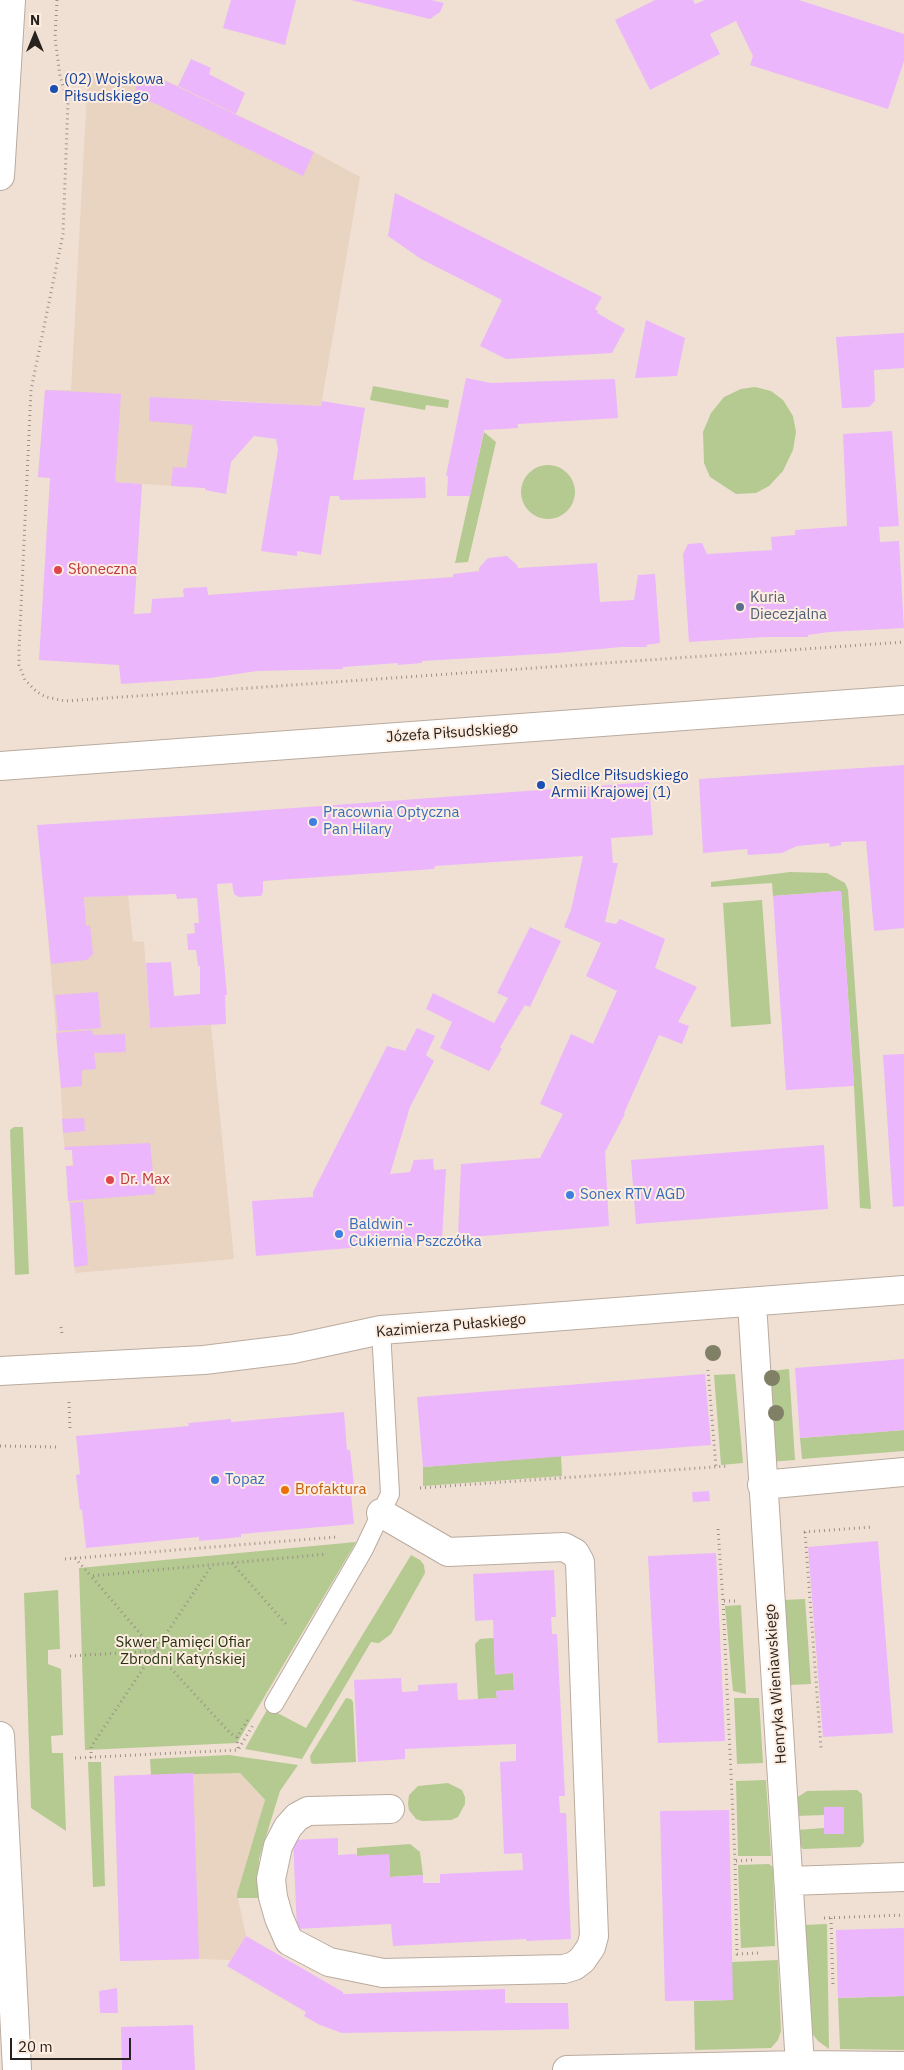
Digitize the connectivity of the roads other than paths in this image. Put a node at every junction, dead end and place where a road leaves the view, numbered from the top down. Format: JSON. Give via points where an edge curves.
{"nodes":[{"id":1,"x":11,"y":0,"type":"edge"},
{"id":2,"x":0,"y":176,"type":"edge"},
{"id":3,"x":904,"y":700,"type":"edge"},
{"id":4,"x":0,"y":766,"type":"edge"},
{"id":5,"x":904,"y":1290,"type":"edge"},
{"id":6,"x":752,"y":1303,"type":"junction"},
{"id":7,"x":381,"y":1330,"type":"junction"},
{"id":8,"x":0,"y":1371,"type":"edge"},
{"id":9,"x":904,"y":1472,"type":"edge"},
{"id":10,"x":762,"y":1485,"type":"junction"},
{"id":11,"x":381,"y":1513,"type":"junction"},
{"id":12,"x":274,"y":1704,"type":"road end"},
{"id":13,"x":0,"y":1736,"type":"edge"},
{"id":14,"x":390,"y":1809,"type":"dead end"},
{"id":15,"x":904,"y":1878,"type":"edge"},
{"id":16,"x":789,"y":1881,"type":"junction"},
{"id":17,"x":800,"y":2064,"type":"junction"},
{"id":18,"x":904,"y":2066,"type":"edge"},
{"id":19,"x":17,"y":2070,"type":"edge"},
{"id":20,"x":567,"y":2070,"type":"edge"}],
"edges":[{"from":1,"to":2,"type":"street"},
{"from":3,"to":4,"type":"street","name":"Józefa Piłsudskiego"},
{"from":5,"to":6,"type":"street","name":"Kazimierza Pułaskiego"},
{"from":6,"to":7,"type":"street","name":"Kazimierza Pułaskiego"},
{"from":6,"to":10,"type":"street","name":"Henryka Wieniawskiego"},
{"from":7,"to":8,"type":"street","name":"Kazimierza Pułaskiego","via":[[293,1350],[204,1360]]},
{"from":7,"to":11,"type":"lane","via":[[390,1494]]},
{"from":9,"to":10,"type":"street"},
{"from":10,"to":16,"type":"street","name":"Henryka Wieniawskiego"},
{"from":11,"to":12,"type":"lane","via":[[364,1550]]},
{"from":11,"to":14,"type":"street","via":[[448,1552],[564,1548],[575,1554],[580,1562],[594,1936],[582,1960],[564,1969],[383,1973],[329,1962],[289,1941],[272,1897],[271,1879],[278,1846],[288,1827],[308,1811]]},
{"from":13,"to":19,"type":"street"},
{"from":15,"to":16,"type":"street"},
{"from":16,"to":17,"type":"street","name":"Henryka Wieniawskiego"},
{"from":17,"to":18,"type":"street"},
{"from":17,"to":20,"type":"street"}]}
